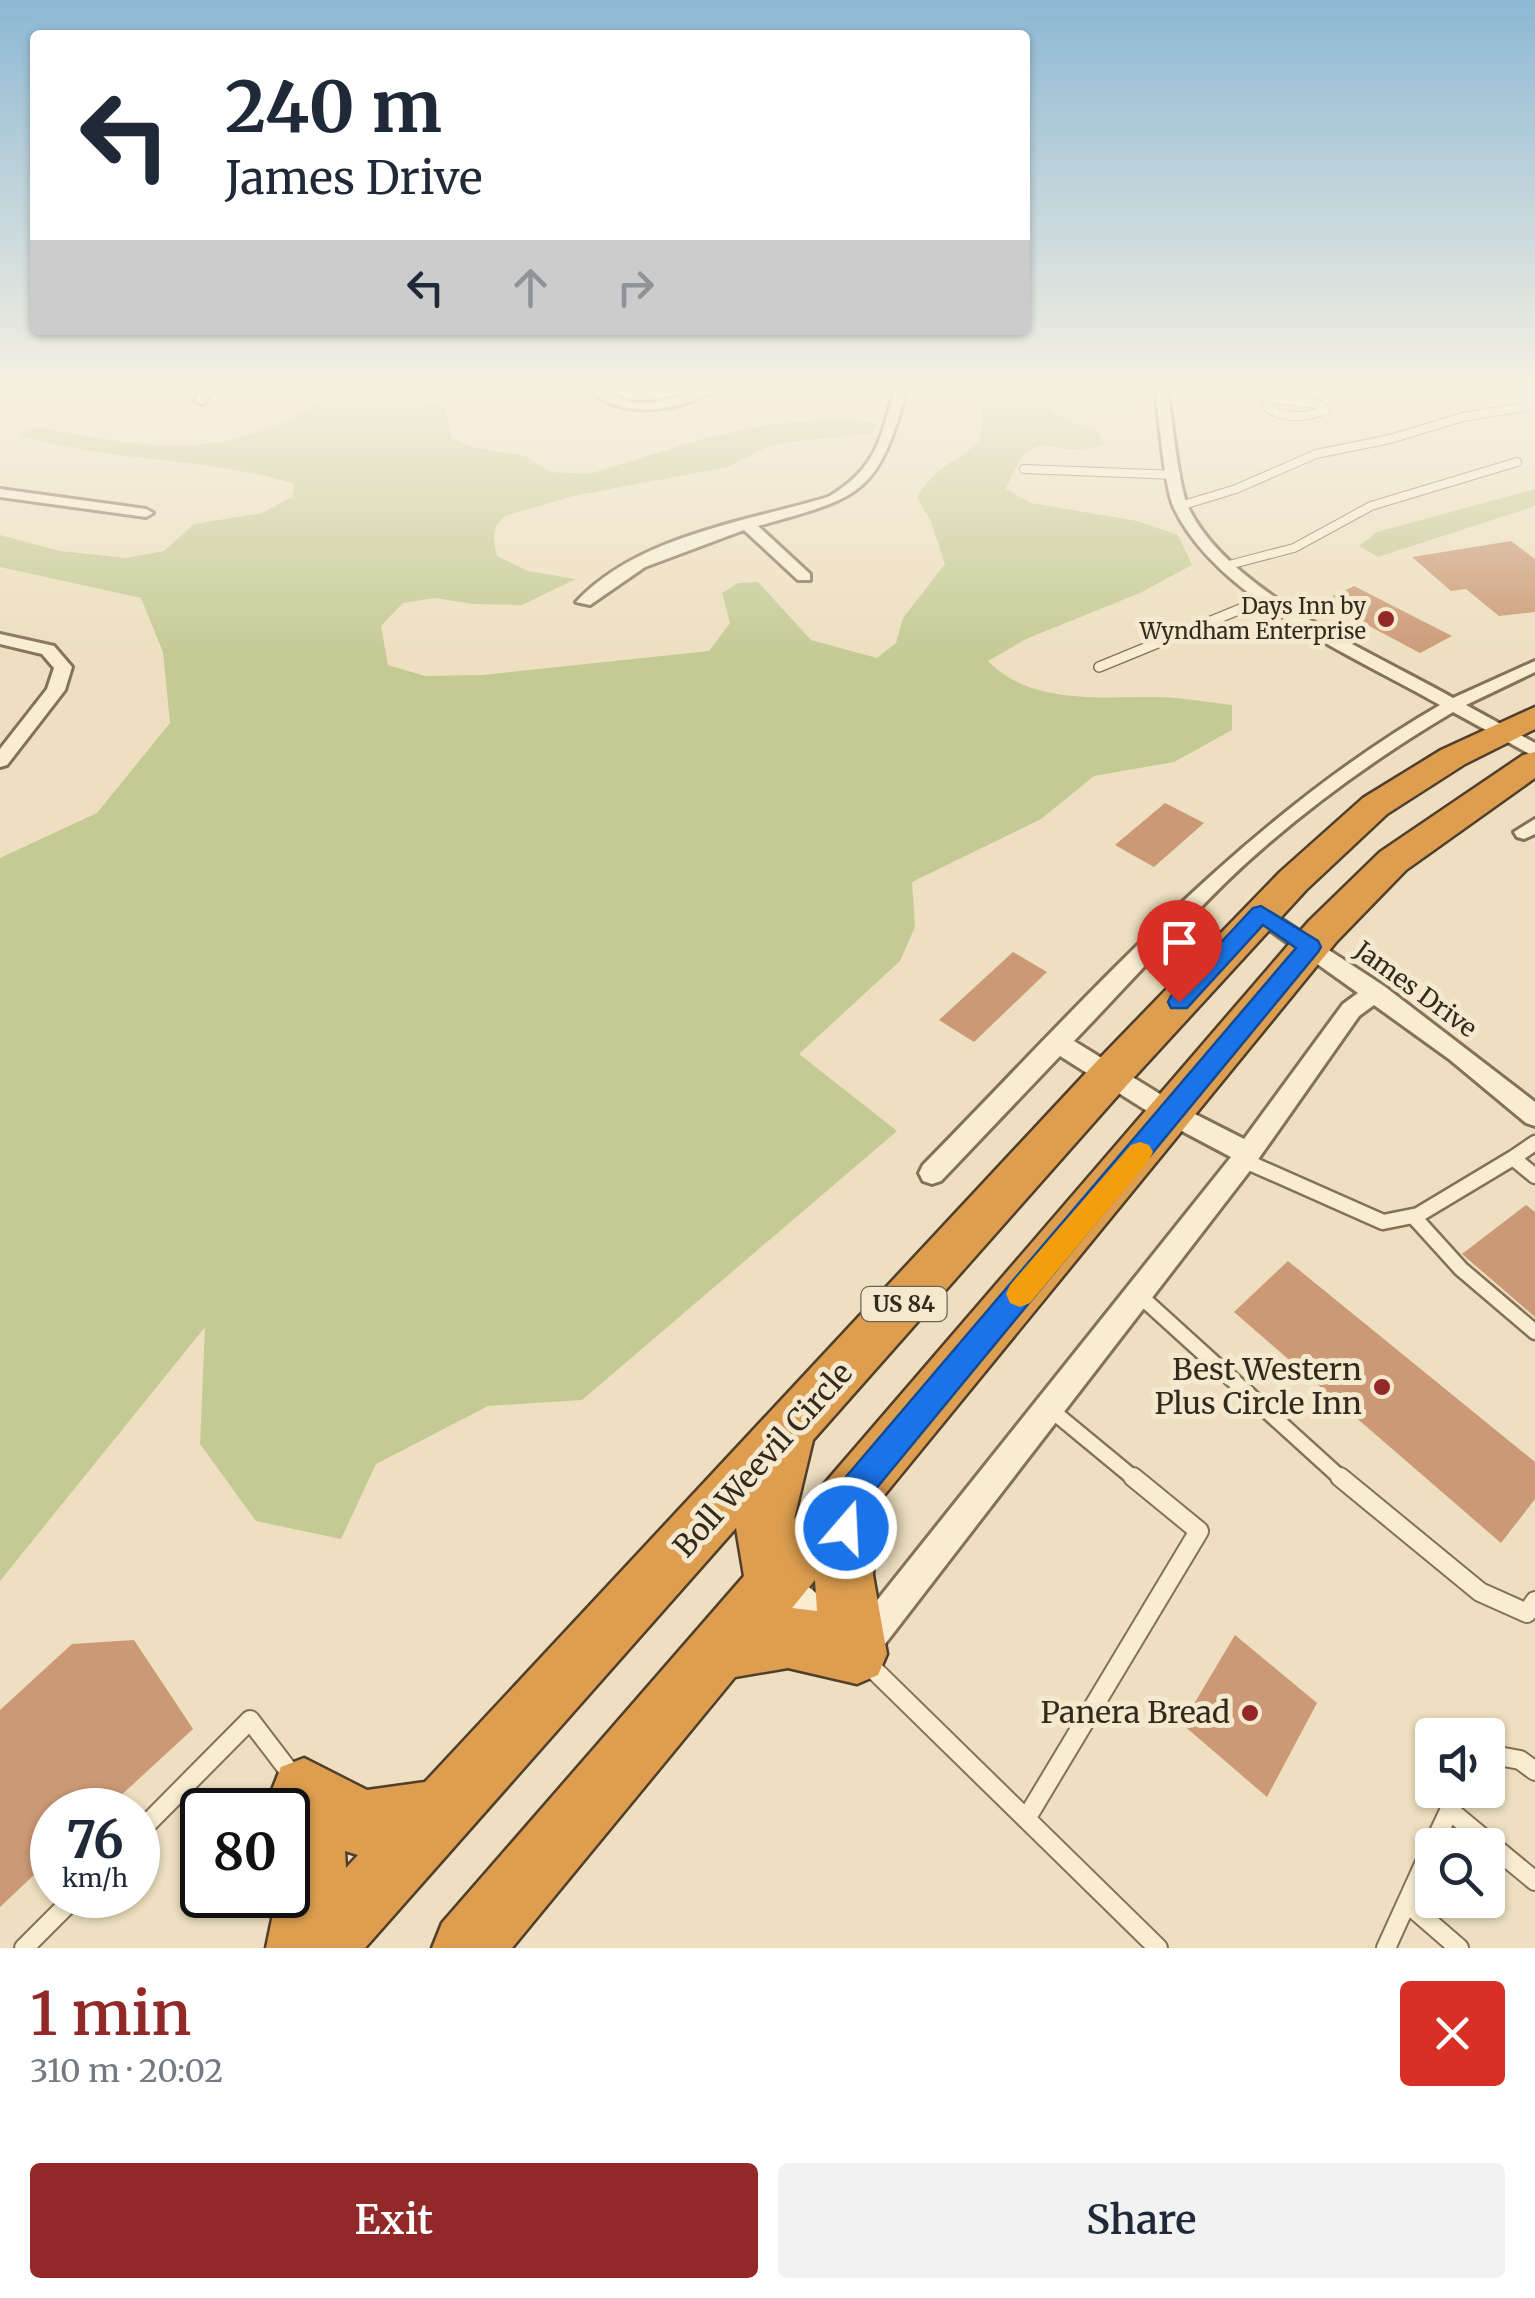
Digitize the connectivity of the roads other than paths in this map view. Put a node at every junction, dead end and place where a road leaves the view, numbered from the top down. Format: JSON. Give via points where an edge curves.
{"nodes":[{"id":1,"x":866,"y":479,"type":"edge"},
{"id":2,"x":1177,"y":479,"type":"edge"},
{"id":3,"x":1259,"y":479,"type":"edge"},
{"id":4,"x":1461,"y":479,"type":"edge"},
{"id":5,"x":0,"y":494,"type":"edge"},
{"id":6,"x":1180,"y":506,"type":"junction"},
{"id":7,"x":146,"y":513,"type":"dead end"},
{"id":8,"x":749,"y":526,"type":"junction"},
{"id":9,"x":1225,"y":566,"type":"junction"},
{"id":10,"x":804,"y":577,"type":"dead end"},
{"id":11,"x":1266,"y":599,"type":"junction"},
{"id":12,"x":584,"y":602,"type":"dead end"},
{"id":13,"x":0,"y":640,"type":"edge"},
{"id":14,"x":1535,"y":666,"type":"edge"},
{"id":15,"x":1099,"y":667,"type":"dead end"},
{"id":16,"x":1453,"y":704,"type":"junction"},
{"id":17,"x":1526,"y":741,"type":"edge"},
{"id":18,"x":0,"y":760,"type":"edge"},
{"id":19,"x":1261,"y":913,"type":"junction"},
{"id":20,"x":1310,"y":947,"type":"junction"},
{"id":21,"x":1376,"y":992,"type":"junction"},
{"id":22,"x":1058,"y":1043,"type":"junction"},
{"id":23,"x":1112,"y":1073,"type":"junction"},
{"id":24,"x":1172,"y":1114,"type":"junction"},
{"id":25,"x":1535,"y":1116,"type":"edge"},
{"id":26,"x":1535,"y":1143,"type":"edge"},
{"id":27,"x":1245,"y":1156,"type":"junction"},
{"id":28,"x":1513,"y":1158,"type":"junction"},
{"id":29,"x":932,"y":1173,"type":"dead end"},
{"id":30,"x":1535,"y":1176,"type":"edge"},
{"id":31,"x":1414,"y":1216,"type":"junction"},
{"id":32,"x":1138,"y":1294,"type":"junction"},
{"id":33,"x":1535,"y":1332,"type":"edge"},
{"id":34,"x":1050,"y":1409,"type":"junction"},
{"id":35,"x":791,"y":1429,"type":"junction"},
{"id":36,"x":850,"y":1496,"type":"junction"},
{"id":37,"x":776,"y":1584,"type":"junction"},
{"id":38,"x":1535,"y":1601,"type":"edge"},
{"id":39,"x":718,"y":1652,"type":"junction"},
{"id":40,"x":857,"y":1654,"type":"junction"},
{"id":41,"x":1505,"y":1757,"type":"edge"},
{"id":42,"x":1535,"y":1771,"type":"edge"},
{"id":43,"x":183,"y":1788,"type":"edge"},
{"id":44,"x":302,"y":1788,"type":"edge"},
{"id":45,"x":180,"y":1791,"type":"edge"},
{"id":46,"x":310,"y":1794,"type":"edge"},
{"id":47,"x":1449,"y":1810,"type":"joint"},
{"id":48,"x":444,"y":1811,"type":"junction"},
{"id":49,"x":160,"y":1812,"type":"edge"},
{"id":50,"x":1026,"y":1819,"type":"junction"},
{"id":51,"x":1441,"y":1828,"type":"edge"},
{"id":52,"x":310,"y":1831,"type":"edge"},
{"id":53,"x":1535,"y":1881,"type":"edge"},
{"id":54,"x":1415,"y":1885,"type":"edge"},
{"id":55,"x":1407,"y":1903,"type":"junction"},
{"id":56,"x":54,"y":1918,"type":"edge"},
{"id":57,"x":24,"y":1948,"type":"edge"},
{"id":58,"x":301,"y":1948,"type":"edge"},
{"id":59,"x":319,"y":1948,"type":"edge"},
{"id":60,"x":466,"y":1948,"type":"edge"},
{"id":61,"x":1158,"y":1948,"type":"edge"},
{"id":62,"x":1386,"y":1948,"type":"edge"},
{"id":63,"x":1460,"y":1948,"type":"edge"}],
"edges":[{"from":1,"to":8,"type":"street","via":[[833,500]]},
{"from":2,"to":6,"type":"street"},
{"from":3,"to":6,"type":"lane"},
{"from":4,"to":9,"type":"lane","via":[[1371,506],[1294,548]]},
{"from":5,"to":7,"type":"street"},
{"from":6,"to":9,"type":"street","via":[[1196,536]]},
{"from":8,"to":10,"type":"street"},
{"from":8,"to":12,"type":"street","via":[[625,569]]},
{"from":9,"to":11,"type":"street"},
{"from":11,"to":15,"type":"lane"},
{"from":11,"to":16,"type":"street"},
{"from":13,"to":18,"type":"street","via":[[48,650],[63,667],[56,690]]},
{"from":14,"to":16,"type":"street"},
{"from":16,"to":17,"type":"street"},
{"from":16,"to":22,"type":"street","via":[[1269,831]]},
{"from":17,"to":19,"type":"highway","name":"Boll Weevil Circle","number":"US 84","via":[[1426,772],[1375,806]]},
{"from":17,"to":20,"type":"highway"},
{"from":19,"to":20,"type":"street","name":"James Drive"},
{"from":19,"to":23,"type":"highway","name":"Boll Weevil Circle","number":"US 84"},
{"from":20,"to":21,"type":"street","name":"James Drive"},
{"from":20,"to":24,"type":"highway"},
{"from":21,"to":25,"type":"street","name":"James Drive"},
{"from":21,"to":27,"type":"street","via":[[1352,1010]]},
{"from":22,"to":23,"type":"street"},
{"from":22,"to":29,"type":"street"},
{"from":23,"to":24,"type":"street"},
{"from":23,"to":35,"type":"highway","name":"Boll Weevil Circle","number":"US 84"},
{"from":24,"to":27,"type":"street"},
{"from":24,"to":36,"type":"highway"},
{"from":26,"to":28,"type":"lane"},
{"from":27,"to":31,"type":"lane","via":[[1383,1222]]},
{"from":27,"to":32,"type":"street"},
{"from":28,"to":30,"type":"lane"},
{"from":28,"to":31,"type":"lane"},
{"from":31,"to":33,"type":"lane","via":[[1461,1269]]},
{"from":32,"to":34,"type":"street"},
{"from":32,"to":38,"type":"lane","via":[[1307,1450],[1480,1592],[1528,1613]]},
{"from":34,"to":40,"type":"street"},
{"from":34,"to":50,"type":"lane","via":[[1199,1531]]},
{"from":35,"to":37,"type":"highway","via":[[764,1514],[764,1554]]},
{"from":35,"to":48,"type":"highway","name":"Boll Weevil Circle","number":"US 84"},
{"from":36,"to":37,"type":"highway"},
{"from":36,"to":40,"type":"highway","via":[[843,1606]]},
{"from":37,"to":39,"type":"highway"},
{"from":37,"to":40,"type":"street"},
{"from":39,"to":40,"type":"highway","via":[[774,1636],[808,1637]]},
{"from":39,"to":60,"type":"highway"},
{"from":40,"to":50,"type":"lane"},
{"from":41,"to":42,"type":"lane"},
{"from":43,"to":44,"type":"lane","via":[[250,1720]]},
{"from":45,"to":49,"type":"lane"},
{"from":46,"to":48,"type":"highway","via":[[360,1823]]},
{"from":47,"to":51,"type":"lane"},
{"from":47,"to":53,"type":"lane"},
{"from":48,"to":59,"type":"highway","name":"Boll Weevil Circle","number":"US 84"},
{"from":50,"to":61,"type":"lane"},
{"from":52,"to":58,"type":"highway","via":[[314,1908]]},
{"from":54,"to":55,"type":"lane"},
{"from":55,"to":62,"type":"lane"},
{"from":55,"to":63,"type":"lane"},
{"from":56,"to":57,"type":"lane"}]}
